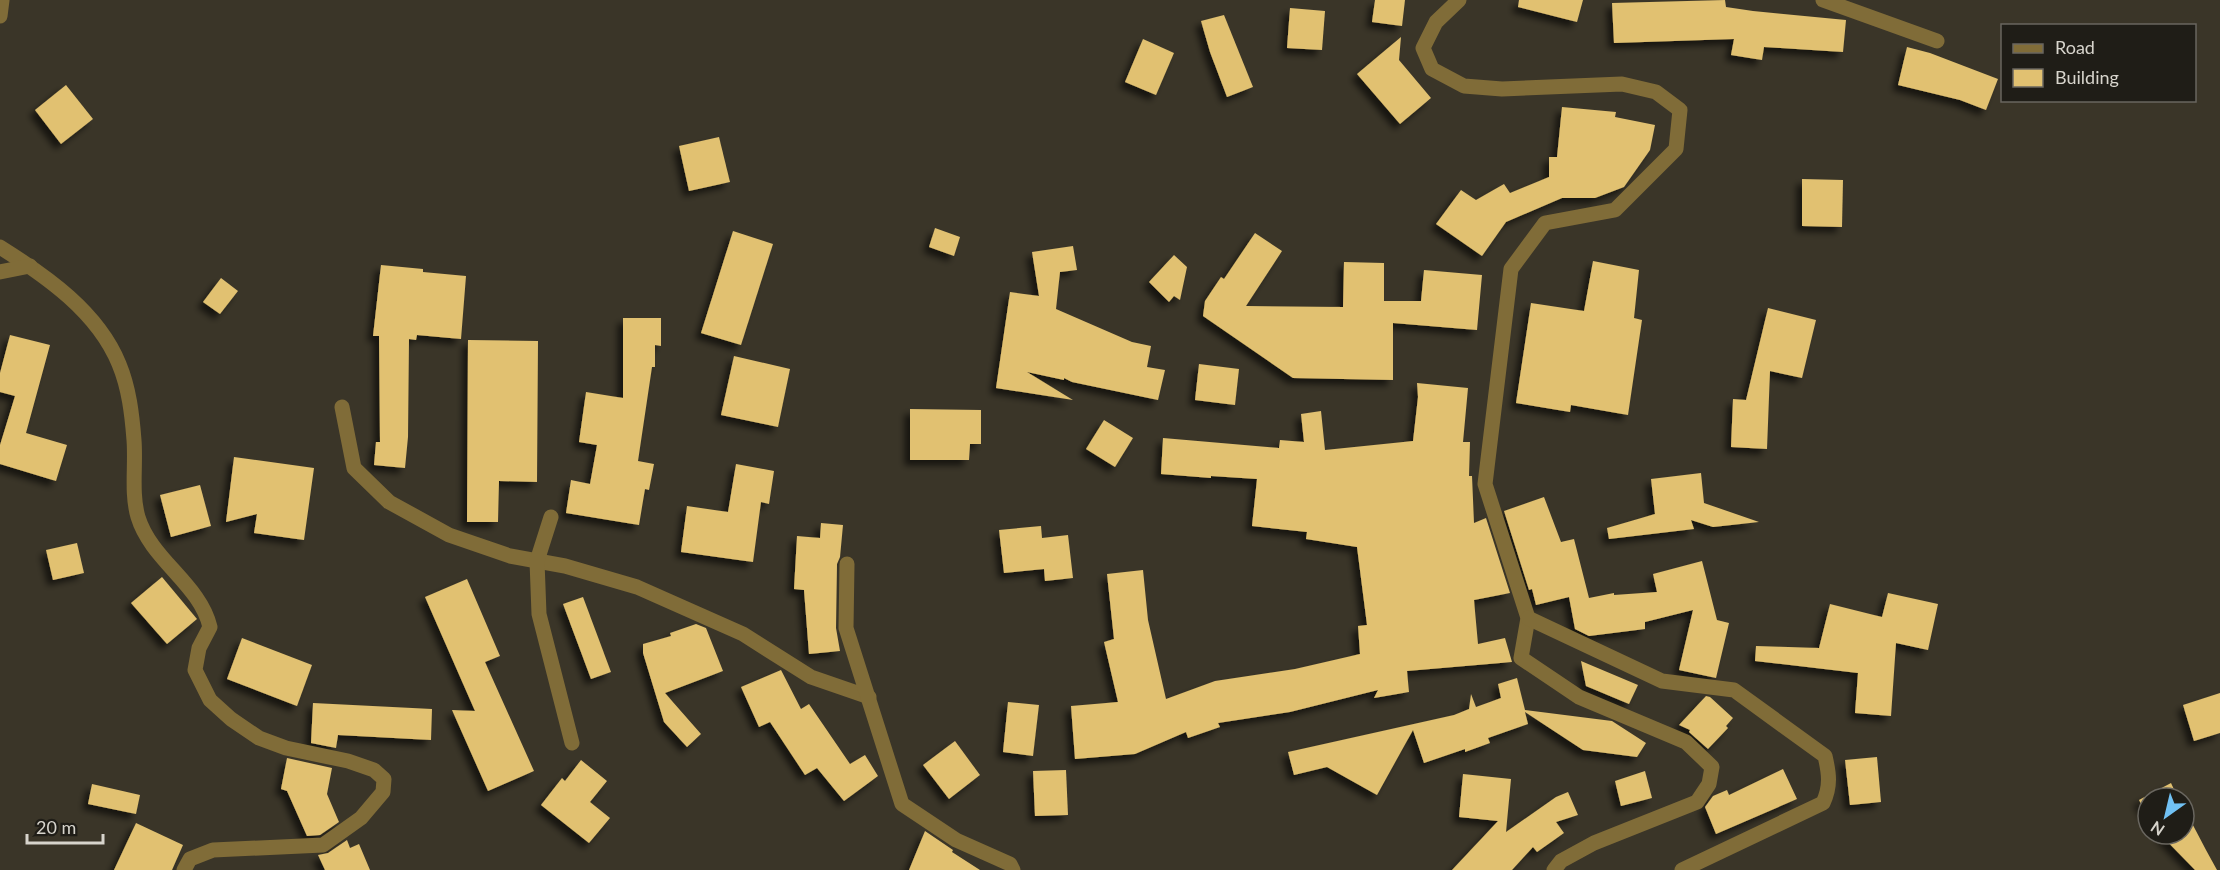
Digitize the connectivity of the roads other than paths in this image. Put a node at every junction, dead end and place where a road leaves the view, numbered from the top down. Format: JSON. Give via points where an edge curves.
{"nodes":[{"id":1,"x":2,"y":0,"type":"edge"},
{"id":2,"x":1459,"y":0,"type":"edge"},
{"id":3,"x":1824,"y":0,"type":"edge"},
{"id":4,"x":0,"y":16,"type":"edge"},
{"id":5,"x":1937,"y":41,"type":"dead end"},
{"id":6,"x":0,"y":247,"type":"edge"},
{"id":7,"x":30,"y":266,"type":"junction"},
{"id":8,"x":0,"y":272,"type":"edge"},
{"id":9,"x":342,"y":407,"type":"dead end"},
{"id":10,"x":551,"y":517,"type":"dead end"},
{"id":11,"x":537,"y":561,"type":"junction"},
{"id":12,"x":847,"y":564,"type":"dead end"},
{"id":13,"x":1528,"y":618,"type":"junction"},
{"id":14,"x":869,"y":696,"type":"junction"},
{"id":15,"x":572,"y":743,"type":"dead end"},
{"id":16,"x":184,"y":870,"type":"edge"},
{"id":17,"x":1013,"y":870,"type":"edge"},
{"id":18,"x":1554,"y":870,"type":"edge"},
{"id":19,"x":1682,"y":870,"type":"edge"}],
"edges":[{"from":1,"to":4,"type":"street"},
{"from":2,"to":13,"type":"street","via":[[1436,22],[1423,48],[1432,69],[1464,86],[1622,84],[1656,92],[1680,110],[1676,149],[1615,210],[1545,223],[1511,269],[1485,484]]},
{"from":3,"to":5,"type":"street"},
{"from":6,"to":7,"type":"street"},
{"from":7,"to":8,"type":"street"},
{"from":7,"to":16,"type":"street","via":[[89,318],[107,339],[119,364],[130,397],[138,517],[150,541],[207,616],[210,627],[199,648],[195,670],[210,700],[259,738],[348,761],[374,770],[384,779],[383,792],[362,818],[323,845],[213,850],[190,859]]},
{"from":9,"to":11,"type":"street","via":[[354,468],[389,502],[448,535]]},
{"from":10,"to":11,"type":"street"},
{"from":11,"to":14,"type":"street","via":[[637,587],[743,634],[811,677]]},
{"from":11,"to":15,"type":"street","via":[[539,614]]},
{"from":12,"to":14,"type":"street","via":[[846,628]]},
{"from":13,"to":18,"type":"street","via":[[1521,658],[1579,697],[1686,742],[1712,766],[1709,784],[1697,802],[1594,843],[1561,861]]},
{"from":13,"to":19,"type":"street","via":[[1662,681],[1734,690],[1825,756],[1829,790],[1823,802]]},
{"from":14,"to":17,"type":"street","via":[[902,804],[956,840],[1010,864]]}]}
